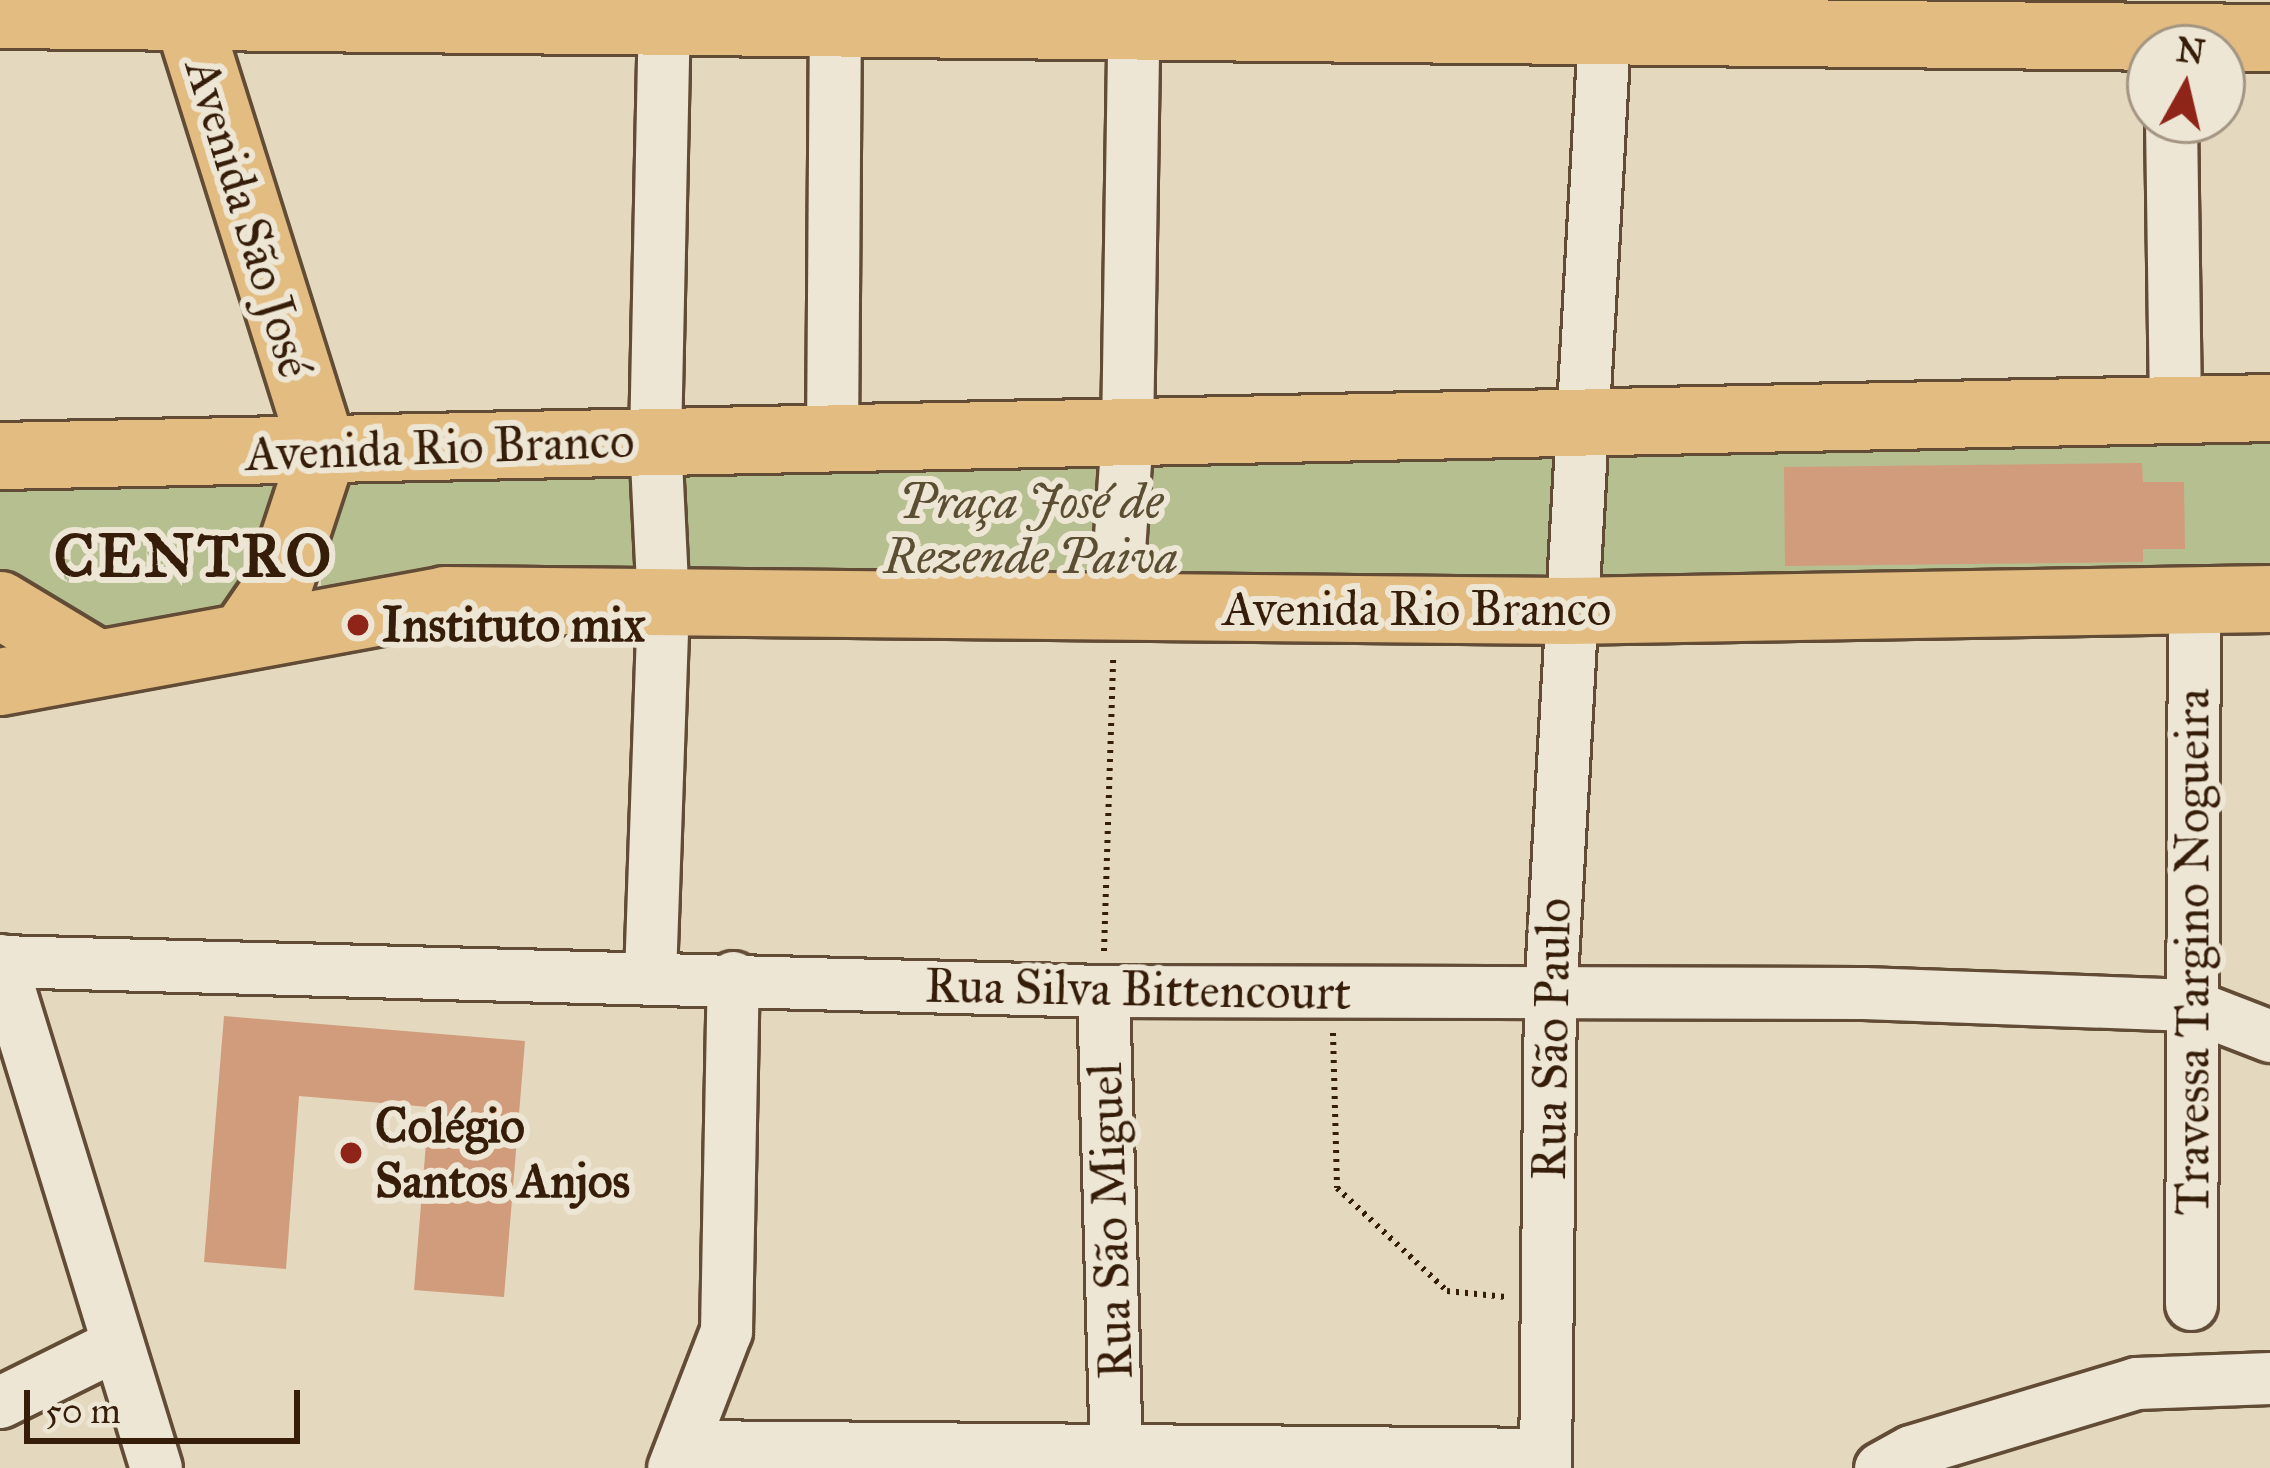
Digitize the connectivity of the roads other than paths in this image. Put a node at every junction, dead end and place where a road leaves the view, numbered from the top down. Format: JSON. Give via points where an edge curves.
{"nodes":[{"id":1,"x":184,"y":8,"type":"edge"},
{"id":2,"x":962,"y":13,"type":"edge"},
{"id":3,"x":1134,"y":13,"type":"edge"},
{"id":4,"x":0,"y":16,"type":"edge"},
{"id":5,"x":1606,"y":17,"type":"edge"},
{"id":6,"x":1947,"y":18,"type":"edge"},
{"id":7,"x":664,"y":23,"type":"junction"},
{"id":8,"x":836,"y":25,"type":"junction"},
{"id":9,"x":2126,"y":26,"type":"edge"},
{"id":10,"x":2171,"y":144,"type":"edge"},
{"id":11,"x":2270,"y":408,"type":"edge"},
{"id":12,"x":2175,"y":410,"type":"junction"},
{"id":13,"x":1582,"y":418,"type":"junction"},
{"id":14,"x":1127,"y":435,"type":"junction"},
{"id":15,"x":655,"y":441,"type":"junction"},
{"id":16,"x":832,"y":441,"type":"junction"},
{"id":17,"x":322,"y":451,"type":"junction"},
{"id":18,"x":0,"y":456,"type":"edge"},
{"id":19,"x":2270,"y":599,"type":"edge"},
{"id":20,"x":2194,"y":600,"type":"junction"},
{"id":21,"x":0,"y":604,"type":"edge"},
{"id":22,"x":663,"y":604,"type":"junction"},
{"id":23,"x":1115,"y":609,"type":"junction"},
{"id":24,"x":1568,"y":611,"type":"junction"},
{"id":25,"x":246,"y":634,"type":"junction"},
{"id":26,"x":93,"y":661,"type":"junction"},
{"id":27,"x":0,"y":682,"type":"edge"},
{"id":28,"x":0,"y":961,"type":"edge"},
{"id":29,"x":650,"y":976,"type":"junction"},
{"id":30,"x":734,"y":977,"type":"junction"},
{"id":31,"x":1103,"y":991,"type":"junction"},
{"id":32,"x":1550,"y":996,"type":"junction"},
{"id":33,"x":2190,"y":1005,"type":"junction"},
{"id":34,"x":2270,"y":1036,"type":"edge"},
{"id":35,"x":2191,"y":1304,"type":"dead end"},
{"id":36,"x":117,"y":1345,"type":"junction"},
{"id":37,"x":2270,"y":1378,"type":"edge"},
{"id":38,"x":0,"y":1402,"type":"edge"},
{"id":39,"x":679,"y":1457,"type":"edge"},
{"id":40,"x":922,"y":1458,"type":"edge"},
{"id":41,"x":1117,"y":1459,"type":"edge"},
{"id":42,"x":1545,"y":1461,"type":"edge"},
{"id":43,"x":156,"y":1468,"type":"edge"},
{"id":44,"x":1880,"y":1468,"type":"edge"}],
"edges":[{"from":1,"to":4,"type":"main road"},
{"from":1,"to":7,"type":"main road"},
{"from":1,"to":17,"type":"main road","name":"Avenida São José"},
{"from":2,"to":3,"type":"main road"},
{"from":2,"to":8,"type":"main road"},
{"from":3,"to":5,"type":"main road"},
{"from":3,"to":14,"type":"street"},
{"from":5,"to":6,"type":"main road"},
{"from":5,"to":13,"type":"street"},
{"from":6,"to":9,"type":"main road"},
{"from":7,"to":8,"type":"main road"},
{"from":7,"to":15,"type":"street"},
{"from":8,"to":16,"type":"street"},
{"from":10,"to":12,"type":"street"},
{"from":11,"to":12,"type":"main road","name":"Avenida Rio Branco"},
{"from":12,"to":13,"type":"main road","name":"Avenida Rio Branco"},
{"from":13,"to":14,"type":"main road","name":"Avenida Rio Branco"},
{"from":13,"to":24,"type":"street","name":"Rua São Paulo"},
{"from":14,"to":16,"type":"main road","name":"Avenida Rio Branco"},
{"from":14,"to":23,"type":"street"},
{"from":15,"to":16,"type":"main road","name":"Avenida Rio Branco"},
{"from":15,"to":17,"type":"main road","name":"Avenida Rio Branco"},
{"from":15,"to":22,"type":"street"},
{"from":17,"to":18,"type":"main road","name":"Avenida Rio Branco"},
{"from":17,"to":25,"type":"main road","via":[[287,565]]},
{"from":19,"to":20,"type":"main road","name":"Avenida Rio Branco"},
{"from":20,"to":24,"type":"main road","name":"Avenida Rio Branco"},
{"from":20,"to":33,"type":"street","name":"Travessa Targino Nogueira"},
{"from":21,"to":26,"type":"main road"},
{"from":22,"to":23,"type":"main road","name":"Avenida Rio Branco"},
{"from":22,"to":25,"type":"main road","name":"Avenida Rio Branco","via":[[445,600]]},
{"from":22,"to":29,"type":"street"},
{"from":23,"to":24,"type":"main road","name":"Avenida Rio Branco"},
{"from":24,"to":32,"type":"street","name":"Rua São Paulo"},
{"from":25,"to":26,"type":"main road","name":"Avenida Rio Branco"},
{"from":26,"to":27,"type":"main road","name":"Avenida Rio Branco"},
{"from":28,"to":29,"type":"street","name":"Rua Silva Bittencourt"},
{"from":28,"to":36,"type":"street"},
{"from":29,"to":30,"type":"street","name":"Rua Silva Bittencourt"},
{"from":30,"to":31,"type":"street","name":"Rua Silva Bittencourt"},
{"from":30,"to":39,"type":"street","via":[[726,1331]]},
{"from":31,"to":32,"type":"street","name":"Rua Silva Bittencourt"},
{"from":31,"to":41,"type":"street","name":"Rua São Miguel"},
{"from":32,"to":33,"type":"street","name":"Rua Silva Bittencourt","via":[[1863,993]]},
{"from":32,"to":42,"type":"street","name":"Rua São Paulo"},
{"from":33,"to":34,"type":"street","name":"Rua Silva Bittencourt"},
{"from":33,"to":35,"type":"street","name":"Travessa Targino Nogueira"},
{"from":36,"to":38,"type":"street"},
{"from":36,"to":43,"type":"street"},
{"from":37,"to":44,"type":"street","via":[[2136,1383]]},
{"from":39,"to":40,"type":"street"},
{"from":40,"to":41,"type":"street"},
{"from":41,"to":42,"type":"street"}]}
